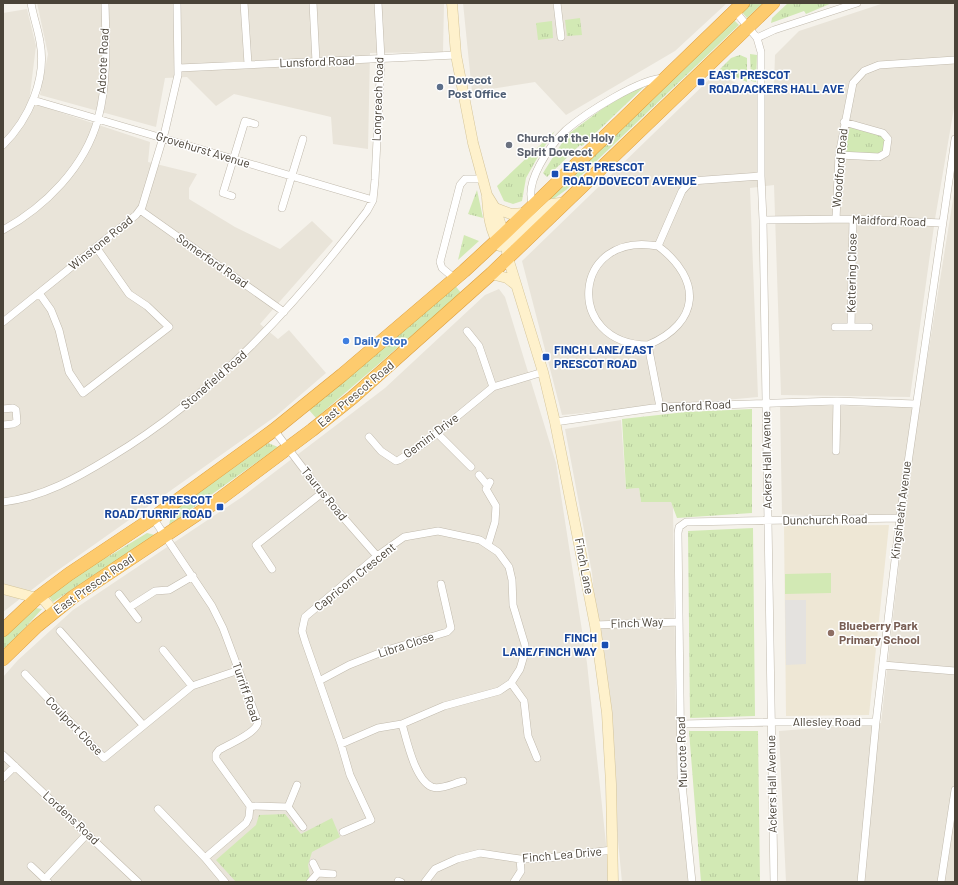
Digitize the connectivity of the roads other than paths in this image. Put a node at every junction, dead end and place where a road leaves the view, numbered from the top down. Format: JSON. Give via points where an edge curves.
{"nodes":[{"id":1,"x":31,"y":3,"type":"edge"},
{"id":2,"x":105,"y":3,"type":"edge"},
{"id":3,"x":177,"y":3,"type":"edge"},
{"id":4,"x":244,"y":3,"type":"edge"},
{"id":5,"x":313,"y":3,"type":"edge"},
{"id":6,"x":378,"y":3,"type":"edge"},
{"id":7,"x":452,"y":3,"type":"edge"},
{"id":8,"x":557,"y":3,"type":"edge"},
{"id":9,"x":773,"y":3,"type":"edge"},
{"id":10,"x":857,"y":3,"type":"edge"},
{"id":11,"x":739,"y":7,"type":"edge"},
{"id":12,"x":749,"y":26,"type":"junction"},
{"id":13,"x":561,"y":37,"type":"dead end"},
{"id":14,"x":757,"y":38,"type":"junction"},
{"id":15,"x":456,"y":55,"type":"junction"},
{"id":16,"x":381,"y":59,"type":"junction"},
{"id":17,"x":955,"y":60,"type":"edge"},
{"id":18,"x":316,"y":62,"type":"junction"},
{"id":19,"x":248,"y":64,"type":"junction"},
{"id":20,"x":179,"y":68,"type":"junction"},
{"id":21,"x":665,"y":78,"type":"junction"},
{"id":22,"x":33,"y":100,"type":"junction"},
{"id":23,"x":98,"y":119,"type":"junction"},
{"id":24,"x":844,"y":122,"type":"junction"},
{"id":25,"x":255,"y":124,"type":"dead end"},
{"id":26,"x":163,"y":138,"type":"junction"},
{"id":27,"x":302,"y":139,"type":"dead end"},
{"id":28,"x":955,"y":139,"type":"edge"},
{"id":29,"x":3,"y":145,"type":"edge"},
{"id":30,"x":839,"y":155,"type":"junction"},
{"id":31,"x":233,"y":159,"type":"junction"},
{"id":32,"x":292,"y":176,"type":"junction"},
{"id":33,"x":761,"y":176,"type":"junction"},
{"id":34,"x":482,"y":179,"type":"junction"},
{"id":35,"x":487,"y":195,"type":"junction"},
{"id":36,"x":232,"y":196,"type":"dead end"},
{"id":37,"x":373,"y":197,"type":"junction"},
{"id":38,"x":567,"y":202,"type":"junction"},
{"id":39,"x":282,"y":208,"type":"dead end"},
{"id":40,"x":495,"y":208,"type":"junction"},
{"id":41,"x":529,"y":209,"type":"junction"},
{"id":42,"x":140,"y":210,"type":"junction"},
{"id":43,"x":836,"y":219,"type":"junction"},
{"id":44,"x":853,"y":219,"type":"junction"},
{"id":45,"x":763,"y":220,"type":"junction"},
{"id":46,"x":942,"y":223,"type":"junction"},
{"id":47,"x":3,"y":230,"type":"edge"},
{"id":48,"x":502,"y":239,"type":"junction"},
{"id":49,"x":658,"y":246,"type":"junction"},
{"id":50,"x":96,"y":247,"type":"junction"},
{"id":51,"x":508,"y":258,"type":"junction"},
{"id":52,"x":491,"y":274,"type":"junction"},
{"id":53,"x":454,"y":278,"type":"junction"},
{"id":54,"x":516,"y":285,"type":"junction"},
{"id":55,"x":39,"y":293,"type":"junction"},
{"id":56,"x":284,"y":312,"type":"junction"},
{"id":57,"x":3,"y":322,"type":"edge"},
{"id":58,"x":835,"y":327,"type":"dead end"},
{"id":59,"x":851,"y":327,"type":"junction"},
{"id":60,"x":869,"y":327,"type":"dead end"},
{"id":61,"x":467,"y":330,"type":"dead end"},
{"id":62,"x":648,"y":345,"type":"junction"},
{"id":63,"x":543,"y":372,"type":"junction"},
{"id":64,"x":492,"y":386,"type":"junction"},
{"id":65,"x":837,"y":401,"type":"junction"},
{"id":66,"x":766,"y":402,"type":"junction"},
{"id":67,"x":915,"y":404,"type":"junction"},
{"id":68,"x":660,"y":407,"type":"junction"},
{"id":69,"x":3,"y":409,"type":"edge"},
{"id":70,"x":555,"y":422,"type":"junction"},
{"id":71,"x":3,"y":425,"type":"edge"},
{"id":72,"x":274,"y":430,"type":"junction"},
{"id":73,"x":437,"y":433,"type":"junction"},
{"id":74,"x":368,"y":437,"type":"dead end"},
{"id":75,"x":288,"y":448,"type":"junction"},
{"id":76,"x":836,"y":451,"type":"dead end"},
{"id":77,"x":471,"y":467,"type":"dead end"},
{"id":78,"x":479,"y":475,"type":"dead end"},
{"id":79,"x":322,"y":493,"type":"junction"},
{"id":80,"x":3,"y":502,"type":"edge"},
{"id":81,"x":153,"y":518,"type":"junction"},
{"id":82,"x":900,"y":518,"type":"junction"},
{"id":83,"x":768,"y":520,"type":"junction"},
{"id":84,"x":165,"y":537,"type":"junction"},
{"id":85,"x":488,"y":545,"type":"junction"},
{"id":86,"x":377,"y":556,"type":"junction"},
{"id":87,"x":272,"y":569,"type":"dead end"},
{"id":88,"x":193,"y":576,"type":"junction"},
{"id":89,"x":441,"y":584,"type":"dead end"},
{"id":90,"x":3,"y":589,"type":"edge"},
{"id":91,"x":119,"y":594,"type":"dead end"},
{"id":92,"x":37,"y":598,"type":"junction"},
{"id":93,"x":130,"y":607,"type":"junction"},
{"id":94,"x":54,"y":612,"type":"junction"},
{"id":95,"x":138,"y":619,"type":"dead end"},
{"id":96,"x":679,"y":622,"type":"junction"},
{"id":97,"x":595,"y":625,"type":"junction"},
{"id":98,"x":3,"y":630,"type":"edge"},
{"id":99,"x":60,"y":631,"type":"dead end"},
{"id":100,"x":163,"y":650,"type":"dead end"},
{"id":101,"x":3,"y":659,"type":"edge"},
{"id":102,"x":883,"y":665,"type":"junction"},
{"id":103,"x":239,"y":670,"type":"junction"},
{"id":104,"x":955,"y":671,"type":"edge"},
{"id":105,"x":25,"y":674,"type":"dead end"},
{"id":106,"x":319,"y":681,"type":"junction"},
{"id":107,"x":511,"y":683,"type":"junction"},
{"id":108,"x":192,"y":686,"type":"junction"},
{"id":109,"x":771,"y":722,"type":"junction"},
{"id":110,"x":876,"y":722,"type":"junction"},
{"id":111,"x":402,"y":724,"type":"junction"},
{"id":112,"x":681,"y":724,"type":"junction"},
{"id":113,"x":143,"y":725,"type":"junction"},
{"id":114,"x":341,"y":744,"type":"junction"},
{"id":115,"x":3,"y":755,"type":"edge"},
{"id":116,"x":537,"y":758,"type":"dead end"},
{"id":117,"x":15,"y":766,"type":"junction"},
{"id":118,"x":3,"y":778,"type":"edge"},
{"id":119,"x":462,"y":781,"type":"dead end"},
{"id":120,"x":297,"y":785,"type":"dead end"},
{"id":121,"x":955,"y":790,"type":"edge"},
{"id":122,"x":250,"y":806,"type":"junction"},
{"id":123,"x":288,"y":807,"type":"junction"},
{"id":124,"x":158,"y":808,"type":"dead end"},
{"id":125,"x":302,"y":827,"type":"dead end"},
{"id":126,"x":343,"y":832,"type":"dead end"},
{"id":127,"x":87,"y":834,"type":"junction"},
{"id":128,"x":612,"y":850,"type":"junction"},
{"id":129,"x":205,"y":858,"type":"junction"},
{"id":130,"x":520,"y":859,"type":"junction"},
{"id":131,"x":312,"y":863,"type":"dead end"},
{"id":132,"x":31,"y":866,"type":"dead end"},
{"id":133,"x":318,"y":873,"type":"junction"},
{"id":134,"x":333,"y":874,"type":"dead end"},
{"id":135,"x":47,"y":881,"type":"edge"},
{"id":136,"x":138,"y":882,"type":"edge"},
{"id":137,"x":225,"y":882,"type":"edge"},
{"id":138,"x":310,"y":882,"type":"edge"},
{"id":139,"x":426,"y":882,"type":"edge"},
{"id":140,"x":514,"y":882,"type":"edge"},
{"id":141,"x":613,"y":882,"type":"edge"},
{"id":142,"x":692,"y":882,"type":"edge"},
{"id":143,"x":774,"y":882,"type":"edge"},
{"id":144,"x":861,"y":882,"type":"edge"},
{"id":145,"x":941,"y":882,"type":"edge"}],
"edges":[{"from":1,"to":22,"type":"street","via":[[40,43],[41,69]]},
{"from":2,"to":23,"type":"street","name":"Adcote Road","via":[[106,45]]},
{"from":3,"to":20,"type":"street","name":"Winstone Road"},
{"from":4,"to":19,"type":"street"},
{"from":5,"to":18,"type":"street"},
{"from":6,"to":16,"type":"street","name":"Longreach Road"},
{"from":7,"to":15,"type":"street"},
{"from":8,"to":13,"type":"street"},
{"from":9,"to":12,"type":"highway","name":"East Prescot Road"},
{"from":10,"to":14,"type":"street"},
{"from":11,"to":12,"type":"street","name":"East Prescot Road"},
{"from":11,"to":21,"type":"highway","name":"East Prescot Road"},
{"from":12,"to":14,"type":"street","name":"East Prescot Road"},
{"from":12,"to":38,"type":"highway","name":"East Prescot Road"},
{"from":14,"to":33,"type":"street","name":"Ackers Hall Avenue","via":[[761,52]]},
{"from":15,"to":16,"type":"street","name":"Lunsford Road"},
{"from":15,"to":34,"type":"street"},
{"from":16,"to":18,"type":"street","name":"Lunsford Road"},
{"from":16,"to":37,"type":"street","name":"Longreach Road"},
{"from":17,"to":24,"type":"street","name":"Woodford Road","via":[[879,65],[864,71],[853,83]]},
{"from":18,"to":19,"type":"street","name":"Lunsford Road"},
{"from":19,"to":20,"type":"street","name":"Lunsford Road"},
{"from":20,"to":26,"type":"street","name":"Winstone Road"},
{"from":21,"to":41,"type":"highway","name":"East Prescot Road"},
{"from":21,"to":41,"type":"street","via":[[648,80],[638,85],[609,101],[566,131],[548,152],[532,182]]},
{"from":22,"to":23,"type":"street","name":"Grovehurst Avenue"},
{"from":22,"to":29,"type":"street","via":[[22,123]]},
{"from":23,"to":26,"type":"street","name":"Grovehurst Avenue"},
{"from":23,"to":47,"type":"street","name":"Adcote Road","via":[[82,155],[58,188],[33,211]]},
{"from":24,"to":30,"type":"street","name":"Woodford Road"},
{"from":24,"to":30,"type":"street","via":[[883,133],[888,142],[883,156]]},
{"from":25,"to":31,"type":"street","via":[[245,121]]},
{"from":26,"to":31,"type":"street","name":"Grovehurst Avenue"},
{"from":26,"to":42,"type":"street","name":"Winstone Road"},
{"from":27,"to":32,"type":"street"},
{"from":28,"to":46,"type":"street","name":"Kingsheath Avenue"},
{"from":30,"to":43,"type":"street","name":"Woodford Road"},
{"from":31,"to":32,"type":"street","name":"Grovehurst Avenue"},
{"from":31,"to":36,"type":"street","via":[[224,193]]},
{"from":32,"to":37,"type":"street","name":"Grovehurst Avenue"},
{"from":32,"to":39,"type":"street"},
{"from":33,"to":45,"type":"street","name":"Ackers Hall Avenue"},
{"from":33,"to":49,"type":"street","via":[[691,181],[682,191]]},
{"from":34,"to":35,"type":"street"},
{"from":34,"to":53,"type":"street","via":[[465,179],[460,185],[440,262],[442,268]]},
{"from":35,"to":40,"type":"street"},
{"from":35,"to":48,"type":"street","via":[[488,211]]},
{"from":37,"to":56,"type":"street","name":"Stonefield Road","via":[[363,216]]},
{"from":38,"to":48,"type":"street","via":[[552,204],[514,239]]},
{"from":38,"to":51,"type":"highway","name":"East Prescot Road"},
{"from":40,"to":41,"type":"street","via":[[511,214]]},
{"from":40,"to":48,"type":"street"},
{"from":41,"to":48,"type":"highway","name":"East Prescot Road"},
{"from":42,"to":50,"type":"street","name":"Winstone Road"},
{"from":42,"to":56,"type":"street","name":"Somerford Road"},
{"from":43,"to":44,"type":"street","name":"Maidford Road"},
{"from":43,"to":45,"type":"street","name":"Maidford Road"},
{"from":44,"to":46,"type":"street","name":"Maidford Road"},
{"from":44,"to":59,"type":"street","name":"Kettering Close"},
{"from":45,"to":66,"type":"street","name":"Ackers Hall Avenue"},
{"from":46,"to":67,"type":"street","name":"Kingsheath Avenue"},
{"from":48,"to":51,"type":"street","name":"Finch Lane"},
{"from":48,"to":53,"type":"highway","name":"East Prescot Road"},
{"from":49,"to":62,"type":"street","via":[[672,257],[686,278],[690,300],[680,325],[671,333]]},
{"from":49,"to":62,"type":"street","via":[[627,246],[608,254],[595,268],[589,284],[592,314],[602,328],[624,341],[635,345]]},
{"from":50,"to":55,"type":"street","name":"Winstone Road"},
{"from":50,"to":55,"type":"street","via":[[129,294],[147,306],[169,327],[83,393],[69,372],[60,330],[51,310]]},
{"from":51,"to":52,"type":"highway","name":"East Prescot Road"},
{"from":51,"to":54,"type":"street","name":"Finch Lane"},
{"from":52,"to":54,"type":"street","via":[[507,278]]},
{"from":52,"to":75,"type":"highway","name":"East Prescot Road","via":[[352,398]]},
{"from":53,"to":72,"type":"highway","name":"East Prescot Road","via":[[346,372]]},
{"from":54,"to":63,"type":"street","name":"Finch Lane"},
{"from":55,"to":57,"type":"street","name":"Winstone Road"},
{"from":56,"to":80,"type":"street","name":"Stonefield Road","via":[[228,370],[150,432],[62,485],[32,496]]},
{"from":58,"to":59,"type":"street"},
{"from":59,"to":60,"type":"street"},
{"from":61,"to":64,"type":"street","via":[[479,346]]},
{"from":62,"to":68,"type":"street"},
{"from":63,"to":64,"type":"street","name":"Gemini Drive"},
{"from":63,"to":70,"type":"street","name":"Finch Lane"},
{"from":64,"to":73,"type":"street","name":"Gemini Drive"},
{"from":65,"to":66,"type":"street","name":"Denford Road"},
{"from":65,"to":67,"type":"street","name":"Denford Road"},
{"from":65,"to":76,"type":"street"},
{"from":66,"to":68,"type":"street","name":"Denford Road"},
{"from":66,"to":83,"type":"street","name":"Ackers Hall Avenue"},
{"from":67,"to":82,"type":"street","name":"Kingsheath Avenue"},
{"from":68,"to":70,"type":"street","name":"Denford Road"},
{"from":69,"to":71,"type":"street","via":[[16,410],[17,422]]},
{"from":70,"to":97,"type":"street","name":"Finch Lane"},
{"from":72,"to":75,"type":"street","name":"Taurus Road"},
{"from":72,"to":81,"type":"highway","name":"East Prescot Road"},
{"from":73,"to":74,"type":"street","name":"Gemini Drive","via":[[415,450],[396,460],[381,451]]},
{"from":73,"to":77,"type":"street"},
{"from":75,"to":79,"type":"street","name":"Taurus Road"},
{"from":75,"to":84,"type":"highway","name":"East Prescot Road"},
{"from":78,"to":85,"type":"street","via":[[489,484],[486,489],[496,506],[495,522]]},
{"from":79,"to":86,"type":"street","name":"Taurus Road"},
{"from":79,"to":87,"type":"street","via":[[256,545]]},
{"from":81,"to":84,"type":"street","name":"Turriff Road"},
{"from":81,"to":92,"type":"highway","name":"East Prescot Road"},
{"from":82,"to":83,"type":"street","name":"Dunchurch Road"},
{"from":82,"to":102,"type":"street","name":"Kingsheath Avenue"},
{"from":83,"to":96,"type":"street","name":"Dunchurch Road","via":[[686,522],[679,527]]},
{"from":83,"to":109,"type":"street","name":"Ackers Hall Avenue"},
{"from":84,"to":88,"type":"street","name":"Turriff Road"},
{"from":84,"to":94,"type":"highway","name":"East Prescot Road","via":[[93,582]]},
{"from":85,"to":86,"type":"street","name":"Capricorn Crescent","via":[[480,540],[459,535],[438,531],[426,532],[404,537]]},
{"from":85,"to":107,"type":"street","name":"Capricorn Crescent","via":[[498,552],[511,573],[513,605],[525,645],[520,669]]},
{"from":86,"to":106,"type":"street","name":"Capricorn Crescent","via":[[305,617],[302,630],[304,641]]},
{"from":88,"to":93,"type":"street","via":[[169,590],[155,591]]},
{"from":88,"to":103,"type":"street","name":"Turriff Road","via":[[212,606]]},
{"from":89,"to":106,"type":"street","name":"Libra Close","via":[[451,628],[447,632],[387,650],[349,665]]},
{"from":90,"to":92,"type":"street"},
{"from":91,"to":93,"type":"street"},
{"from":92,"to":94,"type":"street","via":[[44,600]]},
{"from":92,"to":98,"type":"highway","name":"East Prescot Road"},
{"from":93,"to":95,"type":"street"},
{"from":94,"to":101,"type":"highway","name":"East Prescot Road"},
{"from":96,"to":97,"type":"street","name":"Finch Way"},
{"from":96,"to":112,"type":"street","name":"Murcote Road"},
{"from":97,"to":128,"type":"street","name":"Finch Lane","via":[[606,713]]},
{"from":99,"to":113,"type":"street"},
{"from":100,"to":108,"type":"street"},
{"from":102,"to":104,"type":"street"},
{"from":102,"to":110,"type":"street","name":"Kingsheath Avenue"},
{"from":103,"to":108,"type":"street","name":"Coulport Close"},
{"from":103,"to":122,"type":"street","name":"Turriff Road","via":[[258,726],[219,750],[216,760]]},
{"from":105,"to":113,"type":"street","name":"Coulport Close","via":[[104,758]]},
{"from":106,"to":114,"type":"street","name":"Capricorn Crescent"},
{"from":107,"to":111,"type":"street","via":[[488,695],[444,706]]},
{"from":107,"to":116,"type":"street","via":[[524,701],[528,736]]},
{"from":108,"to":113,"type":"street","name":"Coulport Close"},
{"from":109,"to":110,"type":"street","name":"Allesley Road"},
{"from":109,"to":112,"type":"street","name":"Allesley Road"},
{"from":109,"to":143,"type":"street","name":"Ackers Hall Avenue"},
{"from":110,"to":144,"type":"street","name":"Kingsheath Avenue"},
{"from":111,"to":114,"type":"street","via":[[378,728]]},
{"from":111,"to":119,"type":"street","via":[[419,775],[424,782],[439,788]]},
{"from":112,"to":142,"type":"street","name":"Murcote Road","via":[[681,774]]},
{"from":114,"to":126,"type":"street","name":"Capricorn Crescent","via":[[350,775],[370,820]]},
{"from":115,"to":117,"type":"street","name":"Lordens Road"},
{"from":117,"to":118,"type":"street"},
{"from":117,"to":127,"type":"street","name":"Lordens Road"},
{"from":120,"to":123,"type":"street"},
{"from":121,"to":145,"type":"street"},
{"from":122,"to":123,"type":"street"},
{"from":122,"to":129,"type":"street","via":[[246,823]]},
{"from":123,"to":125,"type":"street"},
{"from":124,"to":129,"type":"street"},
{"from":127,"to":135,"type":"street"},
{"from":127,"to":136,"type":"street","name":"Lordens Road"},
{"from":128,"to":130,"type":"street","name":"Finch Lea Drive"},
{"from":128,"to":141,"type":"street","name":"Finch Lane"},
{"from":129,"to":137,"type":"street"},
{"from":130,"to":139,"type":"street","name":"Finch Lea Drive","via":[[480,853],[457,859],[435,869]]},
{"from":130,"to":140,"type":"street","via":[[520,871]]},
{"from":131,"to":133,"type":"street"},
{"from":132,"to":135,"type":"street"},
{"from":133,"to":134,"type":"street"},
{"from":133,"to":138,"type":"street"}]}
